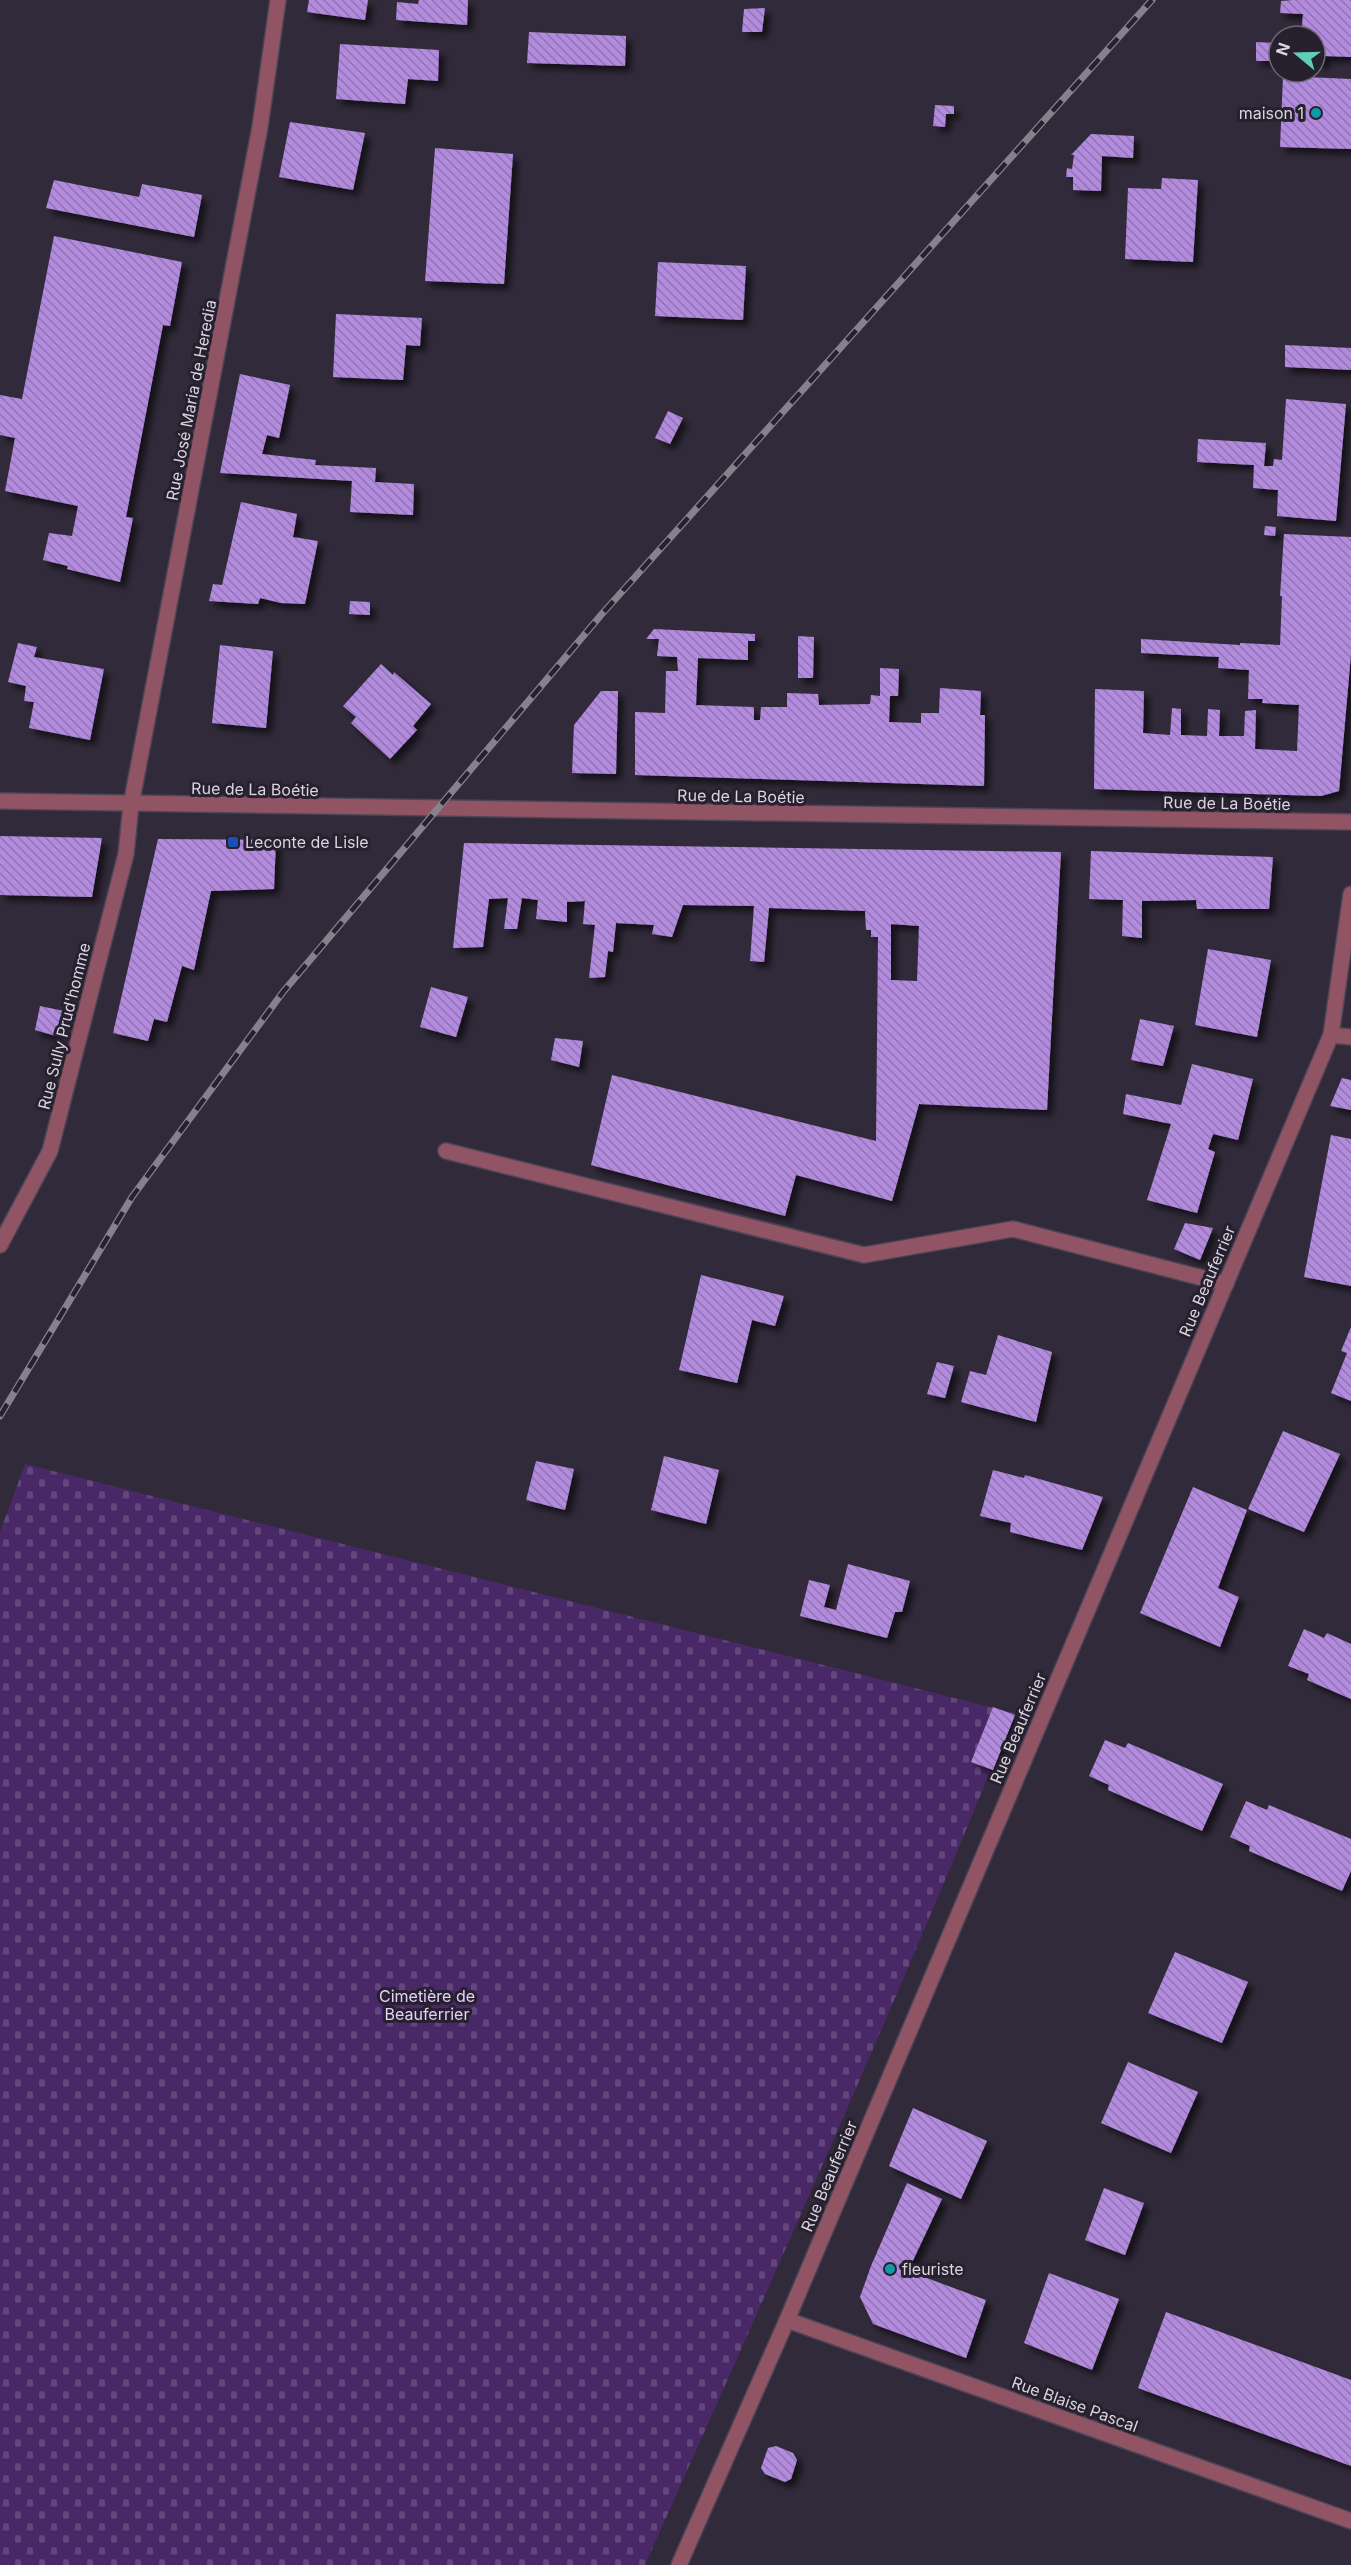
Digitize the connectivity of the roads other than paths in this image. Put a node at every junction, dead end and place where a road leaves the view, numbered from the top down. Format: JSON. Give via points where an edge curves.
{"nodes":[{"id":1,"x":278,"y":0,"type":"edge"},
{"id":2,"x":0,"y":801,"type":"edge"},
{"id":3,"x":131,"y":805,"type":"junction"},
{"id":4,"x":1351,"y":822,"type":"edge"},
{"id":5,"x":1351,"y":894,"type":"edge"},
{"id":6,"x":1331,"y":1035,"type":"junction"},
{"id":7,"x":1351,"y":1037,"type":"edge"},
{"id":8,"x":446,"y":1152,"type":"dead end"},
{"id":9,"x":0,"y":1245,"type":"edge"},
{"id":10,"x":1226,"y":1284,"type":"junction"},
{"id":11,"x":787,"y":2320,"type":"junction"},
{"id":12,"x":1351,"y":2521,"type":"edge"},
{"id":13,"x":679,"y":2565,"type":"edge"}],
"edges":[{"from":1,"to":3,"type":"street","name":"Rue José Maria de Heredia","via":[[261,127]]},
{"from":2,"to":3,"type":"street","name":"Rue de La Boétie"},
{"from":3,"to":4,"type":"street","name":"Rue de La Boétie"},
{"from":3,"to":9,"type":"street","name":"Rue Sully Prud'homme","via":[[126,854],[50,1151]]},
{"from":5,"to":6,"type":"street","name":"Rue Beauferrier"},
{"from":6,"to":7,"type":"street"},
{"from":6,"to":10,"type":"street","name":"Rue Beauferrier"},
{"from":8,"to":10,"type":"street","via":[[864,1254],[1013,1229]]},
{"from":10,"to":11,"type":"street","name":"Rue Beauferrier"},
{"from":11,"to":12,"type":"street","name":"Rue Blaise Pascal"},
{"from":11,"to":13,"type":"street","name":"Rue Beauferrier"}]}
